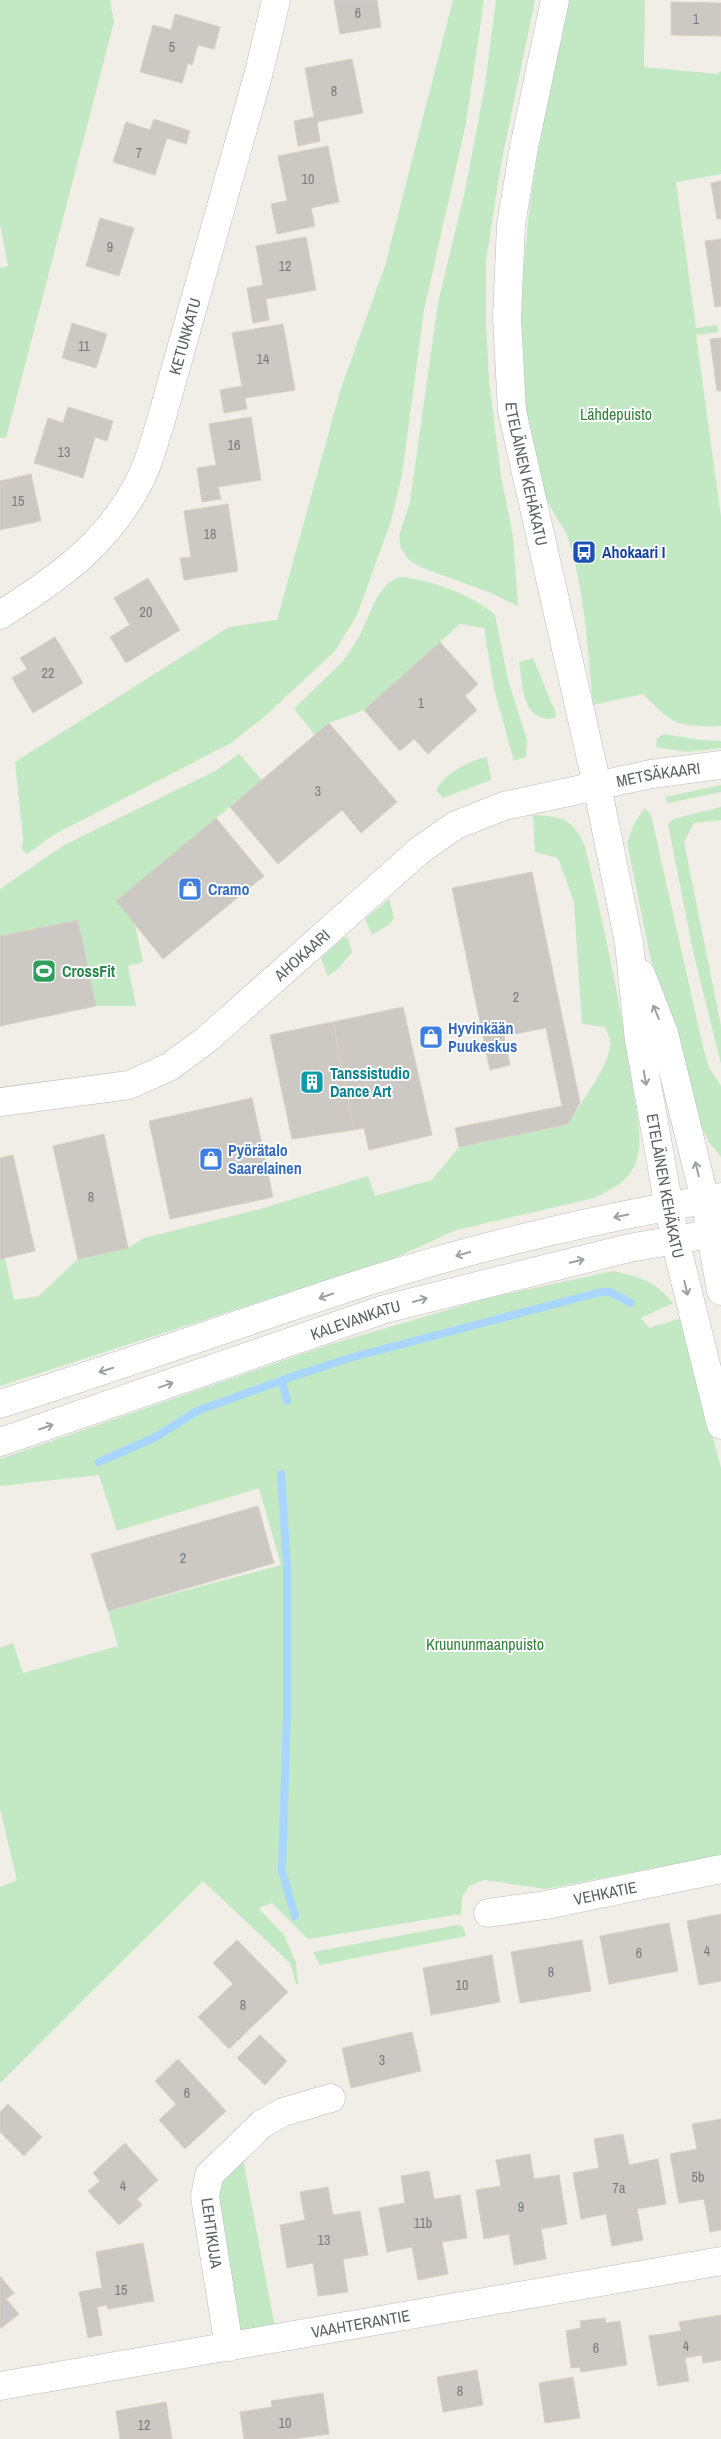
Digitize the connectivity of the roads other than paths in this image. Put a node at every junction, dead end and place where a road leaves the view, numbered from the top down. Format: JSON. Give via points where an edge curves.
{"nodes":[{"id":1,"x":276,"y":0,"type":"edge"},
{"id":2,"x":555,"y":0,"type":"edge"},
{"id":3,"x":0,"y":615,"type":"edge"},
{"id":4,"x":721,"y":765,"type":"edge"},
{"id":5,"x":596,"y":785,"type":"junction"},
{"id":6,"x":628,"y":943,"type":"junction"},
{"id":7,"x":0,"y":1102,"type":"edge"},
{"id":8,"x":713,"y":1199,"type":"edge"},
{"id":9,"x":669,"y":1207,"type":"junction"},
{"id":10,"x":716,"y":1233,"type":"edge"},
{"id":11,"x":675,"y":1240,"type":"junction"},
{"id":12,"x":721,"y":1291,"type":"edge"},
{"id":13,"x":0,"y":1404,"type":"edge"},
{"id":14,"x":721,"y":1425,"type":"edge"},
{"id":15,"x":0,"y":1442,"type":"edge"},
{"id":16,"x":721,"y":1869,"type":"edge"},
{"id":17,"x":488,"y":1913,"type":"dead end"},
{"id":18,"x":331,"y":2098,"type":"dead end"},
{"id":19,"x":721,"y":2261,"type":"edge"},
{"id":20,"x":229,"y":2347,"type":"junction"},
{"id":21,"x":0,"y":2386,"type":"edge"}],
"edges":[{"from":1,"to":3,"type":"street","name":"KETUNKATU","via":[[258,78],[160,424],[142,476],[125,508],[80,558],[52,582]]},
{"from":2,"to":5,"type":"street","name":"ETELÄINEN KEHÄKATU","via":[[511,225],[510,374],[512,411]]},
{"from":4,"to":5,"type":"street","name":"METSÄKAARI"},
{"from":5,"to":6,"type":"street","name":"ETELÄINEN KEHÄKATU"},
{"from":5,"to":7,"type":"street","name":"AHOKAARI","via":[[504,806],[456,825],[420,850],[206,1040],[169,1067],[129,1086]]},
{"from":8,"to":6,"type":"street","name":"ETELÄINEN KEHÄKATU","one_way":true,"via":[[664,1032]]},
{"from":6,"to":9,"type":"street","name":"ETELÄINEN KEHÄKATU","one_way":true,"via":[[639,1040]]},
{"from":8,"to":9,"type":"street","name":"KALEVANKATU"},
{"from":8,"to":10,"type":"street","name":"ETELÄINEN KEHÄKATU"},
{"from":9,"to":11,"type":"street","name":"ETELÄINEN KEHÄKATU"},
{"from":9,"to":13,"type":"street","name":"KALEVANKATU","one_way":true,"via":[[463,1254],[390,1275]]},
{"from":10,"to":11,"type":"street","name":"KALEVANKATU"},
{"from":10,"to":12,"type":"street","name":"ETELÄINEN KEHÄKATU"},
{"from":11,"to":14,"type":"street","name":"ETELÄINEN KEHÄKATU","one_way":true},
{"from":15,"to":11,"type":"street","name":"KALEVANKATU","one_way":true,"via":[[385,1309],[629,1248]]},
{"from":16,"to":17,"type":"street","name":"VEHKATIE","via":[[546,1905]]},
{"from":18,"to":20,"type":"street","name":"LEHTIKUJA","via":[[283,2112],[262,2124],[209,2175],[204,2196]]},
{"from":19,"to":20,"type":"street","name":"VAAHTERANTIE"},
{"from":20,"to":21,"type":"street","name":"VAAHTERANTIE"}]}
